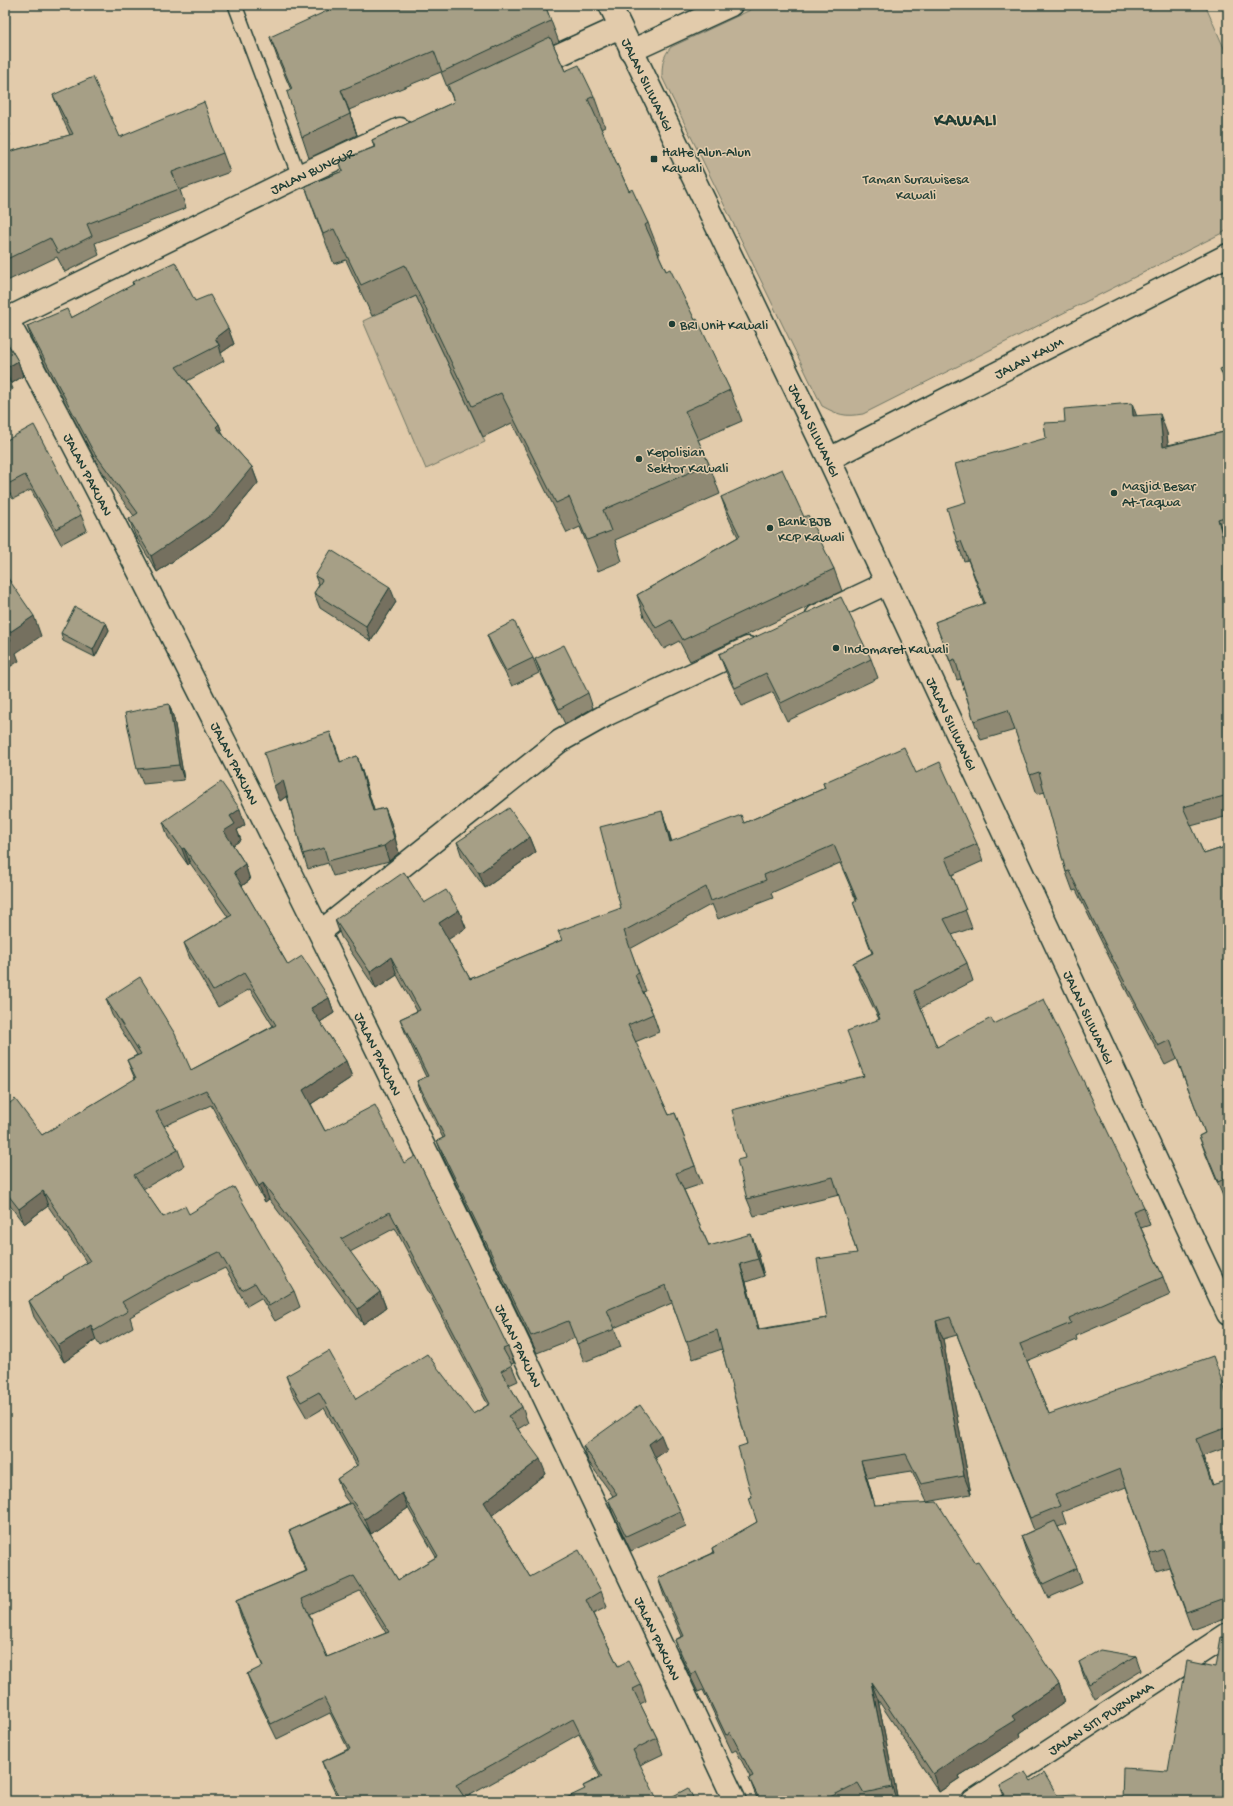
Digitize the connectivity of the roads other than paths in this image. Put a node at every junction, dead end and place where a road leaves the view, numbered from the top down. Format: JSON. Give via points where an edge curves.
{"nodes":[{"id":1,"x":235,"y":5,"type":"edge"},
{"id":2,"x":610,"y":5,"type":"edge"},
{"id":3,"x":731,"y":5,"type":"edge"},
{"id":4,"x":620,"y":27,"type":"junction"},
{"id":5,"x":631,"y":51,"type":"junction"},
{"id":6,"x":513,"y":76,"type":"edge"},
{"id":7,"x":420,"y":120,"type":"edge"},
{"id":8,"x":299,"y":176,"type":"junction"},
{"id":9,"x":1228,"y":256,"type":"edge"},
{"id":10,"x":6,"y":317,"type":"edge"},
{"id":11,"x":829,"y":459,"type":"junction"},
{"id":12,"x":887,"y":583,"type":"junction"},
{"id":13,"x":801,"y":623,"type":"edge"},
{"id":14,"x":765,"y":640,"type":"edge"},
{"id":15,"x":320,"y":932,"type":"junction"},
{"id":16,"x":1228,"y":1314,"type":"edge"},
{"id":17,"x":1228,"y":1634,"type":"edge"},
{"id":18,"x":735,"y":1801,"type":"edge"},
{"id":19,"x":973,"y":1801,"type":"edge"}],
"edges":[{"from":1,"to":8,"type":"lane"},
{"from":2,"to":4,"type":"main road","name":"JALAN SILIWANGI"},
{"from":3,"to":5,"type":"main road"},
{"from":4,"to":5,"type":"main road","name":"JALAN SILIWANGI"},
{"from":4,"to":6,"type":"main road"},
{"from":5,"to":11,"type":"main road","name":"JALAN SILIWANGI"},
{"from":7,"to":8,"type":"main road","name":"JALAN BUNGUR"},
{"from":8,"to":10,"type":"main road","name":"JALAN BUNGUR"},
{"from":9,"to":11,"type":"main road","name":"JALAN KAUM"},
{"from":10,"to":15,"type":"main road","name":"JALAN PAKUAN","via":[[108,508]]},
{"from":11,"to":12,"type":"main road","name":"JALAN SILIWANGI"},
{"from":12,"to":13,"type":"main road"},
{"from":12,"to":16,"type":"main road","name":"JALAN SILIWANGI"},
{"from":14,"to":15,"type":"main road","via":[[608,714],[560,741]]},
{"from":15,"to":18,"type":"main road","name":"JALAN PAKUAN","via":[[507,1318]]},
{"from":17,"to":19,"type":"main road","name":"JALAN SITI PURNAMA"}]}
